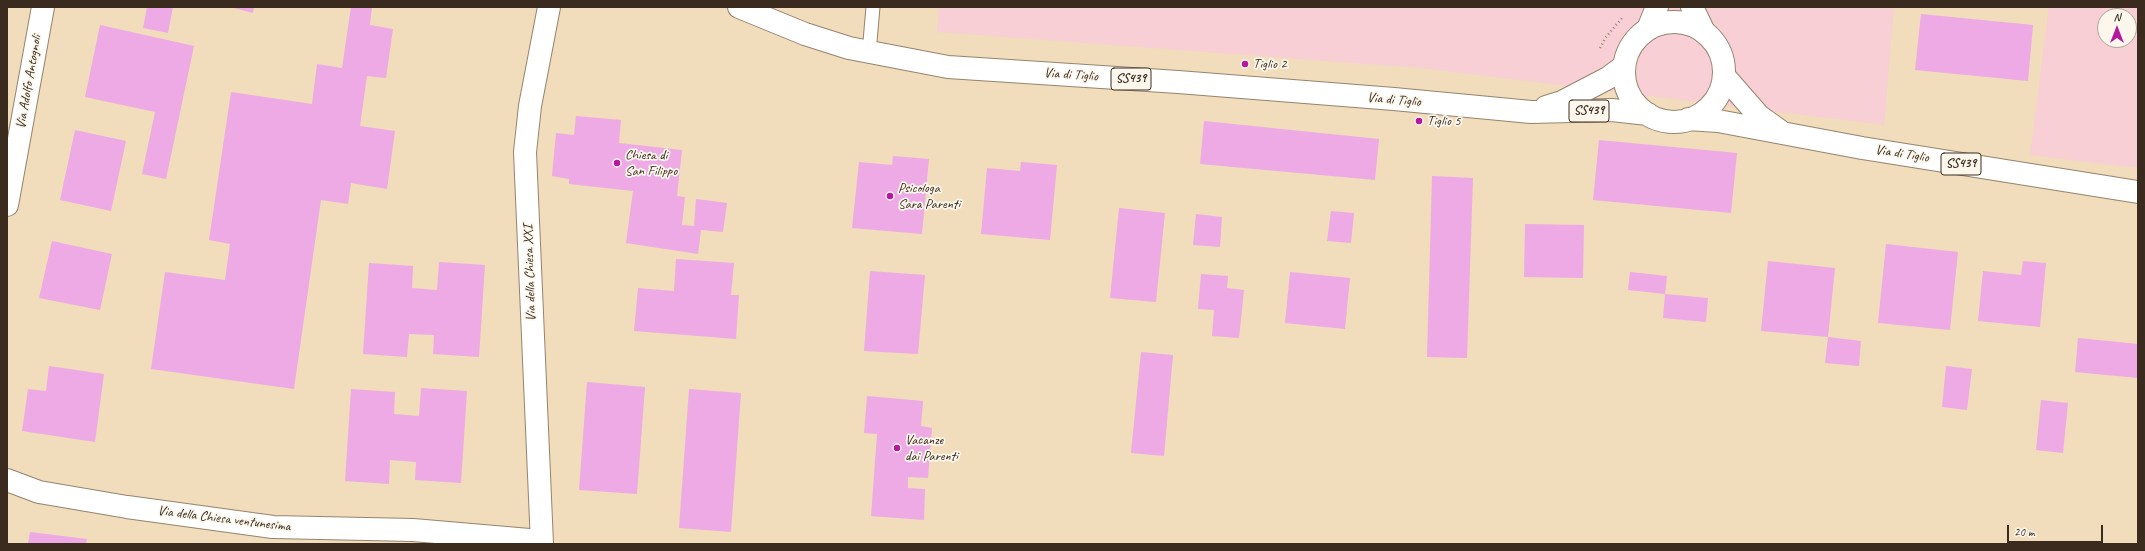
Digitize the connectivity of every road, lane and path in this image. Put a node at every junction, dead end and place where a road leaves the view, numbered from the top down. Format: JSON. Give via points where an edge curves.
{"nodes":[{"id":1,"x":43,"y":7,"type":"edge"},
{"id":2,"x":549,"y":7,"type":"edge"},
{"id":3,"x":739,"y":7,"type":"edge"},
{"id":4,"x":873,"y":7,"type":"edge"},
{"id":5,"x":1657,"y":7,"type":"edge"},
{"id":6,"x":1692,"y":7,"type":"edge"},
{"id":7,"x":1648,"y":29,"type":"junction"},
{"id":8,"x":1704,"y":32,"type":"junction"},
{"id":9,"x":869,"y":53,"type":"junction"},
{"id":10,"x":1624,"y":66,"type":"junction"},
{"id":11,"x":1724,"y":76,"type":"junction"},
{"id":12,"x":1531,"y":112,"type":"junction"},
{"id":13,"x":1648,"y":114,"type":"junction"},
{"id":14,"x":1688,"y":119,"type":"junction"},
{"id":15,"x":1784,"y":134,"type":"junction"},
{"id":16,"x":2138,"y":192,"type":"edge"},
{"id":17,"x":7,"y":205,"type":"edge"},
{"id":18,"x":7,"y":480,"type":"edge"},
{"id":19,"x":298,"y":536,"type":"edge"},
{"id":20,"x":542,"y":543,"type":"edge"}],
"edges":[{"from":1,"to":17,"type":"main road","name":"Via Adolfo Antognoli"},
{"from":2,"to":20,"type":"main road","name":"Via della Chiesa XXI","via":[[530,106],[525,152]]},
{"from":3,"to":9,"type":"main road","name":"Via di Tiglio","number":"SS439","via":[[805,34]]},
{"from":4,"to":9,"type":"lane"},
{"from":5,"to":7,"type":"main road"},
{"from":6,"to":8,"type":"main road"},
{"from":7,"to":8,"type":"main road","via":[[1662,23],[1677,22],[1691,25]]},
{"from":7,"to":10,"type":"main road","via":[[1632,45]]},
{"from":8,"to":11,"type":"main road","via":[[1721,53]]},
{"from":9,"to":12,"type":"main road","name":"Via di Tiglio","number":"SS439","via":[[948,66],[1178,82]]},
{"from":10,"to":12,"type":"main road","name":"Via di Tiglio","number":"SS439","via":[[1608,78],[1562,102]]},
{"from":10,"to":13,"type":"main road","via":[[1629,93],[1637,106]]},
{"from":11,"to":14,"type":"main road","via":[[1721,90],[1713,103],[1702,114]]},
{"from":11,"to":15,"type":"main road","name":"Via di Tiglio","number":"SS439","via":[[1759,116]]},
{"from":12,"to":13,"type":"main road","name":"Via di Tiglio","number":"SS439","via":[[1612,110]]},
{"from":13,"to":14,"type":"main road","via":[[1674,122]]},
{"from":14,"to":15,"type":"main road","name":"Via di Tiglio","number":"SS439","via":[[1718,121]]},
{"from":15,"to":16,"type":"main road","name":"Via di Tiglio","number":"SS439"},
{"from":18,"to":19,"type":"main road","name":"Via della Chiesa ventunesima","via":[[39,492],[273,527]]},
{"from":19,"to":20,"type":"main road","name":"Via della Chiesa ventunesima","via":[[412,530]]}]}
